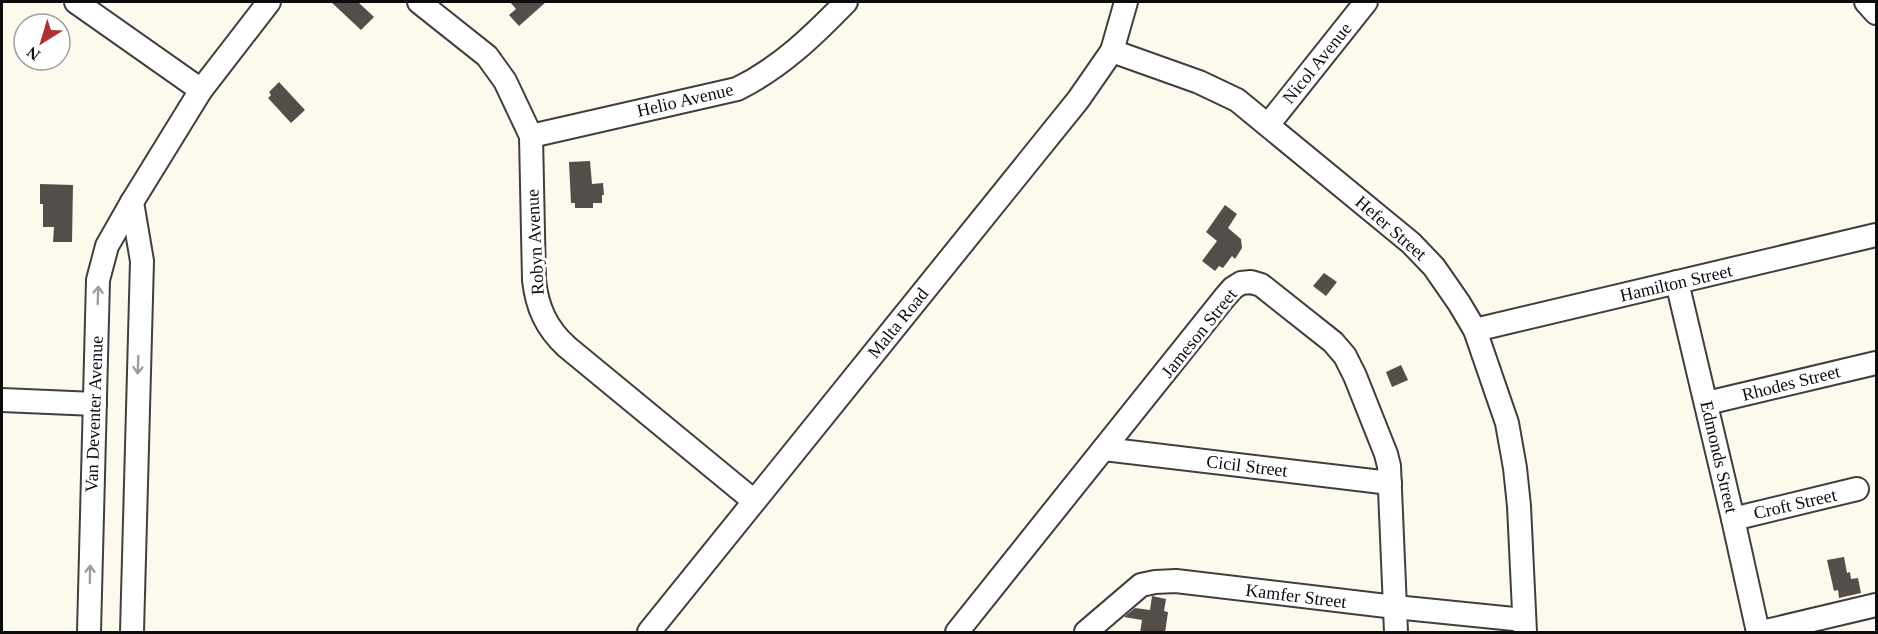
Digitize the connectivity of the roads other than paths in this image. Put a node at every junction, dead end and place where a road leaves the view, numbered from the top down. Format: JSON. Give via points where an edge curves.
{"nodes":[{"id":1,"x":76,"y":2,"type":"edge"},
{"id":2,"x":269,"y":2,"type":"edge"},
{"id":3,"x":419,"y":2,"type":"edge"},
{"id":4,"x":846,"y":2,"type":"edge"},
{"id":5,"x":1126,"y":2,"type":"edge"},
{"id":6,"x":1366,"y":2,"type":"edge"},
{"id":7,"x":1866,"y":2,"type":"edge"},
{"id":8,"x":1876,"y":13,"type":"edge"},
{"id":9,"x":1112,"y":51,"type":"junction"},
{"id":10,"x":201,"y":90,"type":"junction"},
{"id":11,"x":1268,"y":125,"type":"junction"},
{"id":12,"x":531,"y":136,"type":"junction"},
{"id":13,"x":132,"y":202,"type":"junction"},
{"id":14,"x":1876,"y":235,"type":"edge"},
{"id":15,"x":1677,"y":282,"type":"junction"},
{"id":16,"x":1475,"y":330,"type":"junction"},
{"id":17,"x":1876,"y":363,"type":"edge"},
{"id":18,"x":2,"y":400,"type":"edge"},
{"id":19,"x":1707,"y":404,"type":"junction"},
{"id":20,"x":95,"y":405,"type":"junction"},
{"id":21,"x":1104,"y":449,"type":"junction"},
{"id":22,"x":1390,"y":483,"type":"junction"},
{"id":23,"x":1857,"y":489,"type":"dead end"},
{"id":24,"x":754,"y":501,"type":"junction"},
{"id":25,"x":1733,"y":519,"type":"junction"},
{"id":26,"x":1395,"y":607,"type":"junction"},
{"id":27,"x":1875,"y":613,"type":"edge"},
{"id":28,"x":1524,"y":626,"type":"edge"},
{"id":29,"x":89,"y":633,"type":"edge"},
{"id":30,"x":132,"y":633,"type":"edge"},
{"id":31,"x":649,"y":633,"type":"edge"},
{"id":32,"x":957,"y":633,"type":"edge"},
{"id":33,"x":1086,"y":633,"type":"edge"},
{"id":34,"x":1396,"y":633,"type":"edge"},
{"id":35,"x":1760,"y":633,"type":"edge"}],
"edges":[{"from":1,"to":10,"type":"street"},
{"from":2,"to":10,"type":"street","name":"Van Deventer Avenue"},
{"from":3,"to":12,"type":"street","name":"Robyn Avenue","via":[[487,56],[505,81]]},
{"from":4,"to":12,"type":"street","name":"Helio Avenue","via":[[790,57],[737,89]]},
{"from":5,"to":9,"type":"street","name":"Malta Road"},
{"from":6,"to":11,"type":"street","name":"Nicol Avenue"},
{"from":7,"to":8,"type":"street"},
{"from":9,"to":11,"type":"street","name":"Hefer Street","via":[[1221,92]]},
{"from":9,"to":24,"type":"street","name":"Malta Road","via":[[1037,152]]},
{"from":10,"to":13,"type":"street","name":"Van Deventer Avenue"},
{"from":11,"to":16,"type":"street","name":"Hefer Street","via":[[1425,257]]},
{"from":12,"to":24,"type":"street","name":"Robyn Avenue","via":[[534,280],[541,314],[548,326],[567,347]]},
{"from":20,"to":13,"type":"street","name":"Van Deventer Avenue","one_way":true,"via":[[98,280],[107,246]]},
{"from":13,"to":30,"type":"street","one_way":true,"via":[[142,261]]},
{"from":14,"to":15,"type":"street","name":"Hamilton Street"},
{"from":15,"to":16,"type":"street","name":"Hamilton Street"},
{"from":15,"to":19,"type":"street","name":"Edmonds Street"},
{"from":16,"to":28,"type":"street","name":"Hefer Street","via":[[1512,446]]},
{"from":17,"to":19,"type":"street","name":"Rhodes Street"},
{"from":18,"to":20,"type":"street"},
{"from":19,"to":25,"type":"street","name":"Edmonds Street"},
{"from":29,"to":20,"type":"street","name":"Van Deventer Avenue","one_way":true},
{"from":21,"to":22,"type":"street","name":"Cicil Street"},
{"from":21,"to":22,"type":"street","name":"Jameson Street","via":[[1233,288],[1251,282],[1274,294],[1345,356],[1386,454]]},
{"from":21,"to":32,"type":"street","name":"Jameson Street"},
{"from":22,"to":26,"type":"street","name":"Jameson Street"},
{"from":23,"to":25,"type":"street","name":"Croft Street"},
{"from":24,"to":31,"type":"street","name":"Malta Road"},
{"from":25,"to":35,"type":"street","name":"Edmonds Street"},
{"from":26,"to":28,"type":"street","name":"Kamfer Street"},
{"from":26,"to":33,"type":"street","name":"Kamfer Street","via":[[1176,581],[1155,582],[1141,585]]},
{"from":26,"to":34,"type":"street","name":"Jameson Street"},
{"from":27,"to":35,"type":"street","name":"Edmonds Street"}]}
